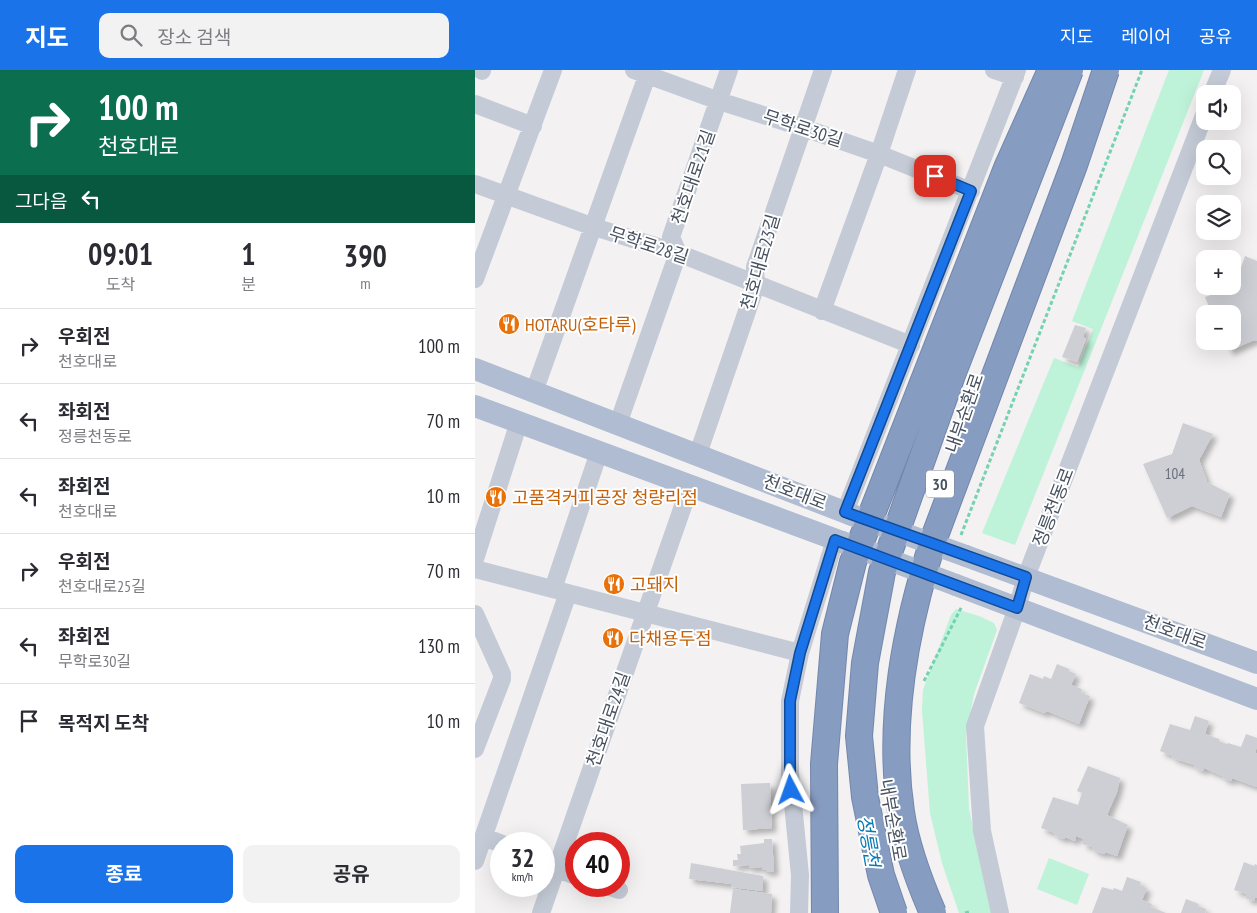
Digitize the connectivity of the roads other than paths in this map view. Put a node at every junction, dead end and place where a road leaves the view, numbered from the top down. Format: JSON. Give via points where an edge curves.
{"nodes":[{"id":1,"x":553,"y":70,"type":"edge"},
{"id":2,"x":729,"y":70,"type":"edge"},
{"id":3,"x":823,"y":70,"type":"edge"},
{"id":4,"x":907,"y":70,"type":"edge"},
{"id":5,"x":994,"y":70,"type":"edge"},
{"id":6,"x":1051,"y":70,"type":"edge"},
{"id":7,"x":1070,"y":70,"type":"edge"},
{"id":8,"x":1094,"y":70,"type":"edge"},
{"id":9,"x":1106,"y":70,"type":"edge"},
{"id":10,"x":1221,"y":70,"type":"edge"},
{"id":11,"x":643,"y":72,"type":"edge"},
{"id":12,"x":1016,"y":74,"type":"edge"},
{"id":13,"x":1215,"y":85,"type":"edge"},
{"id":14,"x":719,"y":102,"type":"junction"},
{"id":15,"x":475,"y":104,"type":"edge"},
{"id":16,"x":533,"y":126,"type":"junction"},
{"id":17,"x":804,"y":128,"type":"junction"},
{"id":18,"x":1198,"y":130,"type":"edge"},
{"id":19,"x":879,"y":154,"type":"junction"},
{"id":20,"x":475,"y":184,"type":"edge"},
{"id":21,"x":971,"y":191,"type":"junction"},
{"id":22,"x":506,"y":196,"type":"junction"},
{"id":23,"x":594,"y":227,"type":"junction"},
{"id":24,"x":678,"y":253,"type":"junction"},
{"id":25,"x":475,"y":279,"type":"edge"},
{"id":26,"x":756,"y":285,"type":"junction"},
{"id":27,"x":822,"y":311,"type":"junction"},
{"id":28,"x":911,"y":345,"type":"junction"},
{"id":29,"x":475,"y":369,"type":"edge"},
{"id":30,"x":534,"y":392,"type":"junction"},
{"id":31,"x":475,"y":406,"type":"edge"},
{"id":32,"x":519,"y":422,"type":"junction"},
{"id":33,"x":618,"y":424,"type":"junction"},
{"id":34,"x":599,"y":452,"type":"junction"},
{"id":35,"x":698,"y":454,"type":"junction"},
{"id":36,"x":690,"y":486,"type":"junction"},
{"id":37,"x":849,"y":513,"type":"junction"},
{"id":38,"x":839,"y":541,"type":"junction"},
{"id":39,"x":475,"y":559,"type":"edge"},
{"id":40,"x":475,"y":569,"type":"edge"},
{"id":41,"x":1026,"y":577,"type":"junction"},
{"id":42,"x":560,"y":591,"type":"junction"},
{"id":43,"x":1017,"y":608,"type":"junction"},
{"id":44,"x":645,"y":613,"type":"junction"},
{"id":45,"x":475,"y":614,"type":"edge"},
{"id":46,"x":800,"y":653,"type":"junction"},
{"id":47,"x":1257,"y":663,"type":"edge"},
{"id":48,"x":1257,"y":699,"type":"edge"},
{"id":49,"x":475,"y":749,"type":"edge"},
{"id":50,"x":483,"y":837,"type":"junction"},
{"id":51,"x":490,"y":840,"type":"edge"},
{"id":52,"x":555,"y":851,"type":"edge"},
{"id":53,"x":475,"y":861,"type":"edge"},
{"id":54,"x":544,"y":897,"type":"edge"},
{"id":55,"x":541,"y":913,"type":"edge"},
{"id":56,"x":799,"y":913,"type":"edge"},
{"id":57,"x":825,"y":913,"type":"edge"},
{"id":58,"x":894,"y":913,"type":"edge"},
{"id":59,"x":916,"y":913,"type":"edge"},
{"id":60,"x":933,"y":913,"type":"edge"},
{"id":61,"x":1000,"y":913,"type":"edge"}],
"edges":[{"from":1,"to":16,"type":"street"},
{"from":2,"to":14,"type":"street","name":"천호대로21길"},
{"from":3,"to":17,"type":"street","name":"천호대로23길"},
{"from":4,"to":19,"type":"street"},
{"from":5,"to":12,"type":"street"},
{"from":6,"to":57,"type":"highway","bridge":true,"via":[[1007,168],[853,562],[835,634],[825,755]]},
{"from":7,"to":58,"type":"highway","name":"내부순환로","number":"30","bridge":true,"via":[[952,375],[882,572],[865,663],[859,736],[865,797],[881,875]]},
{"from":8,"to":59,"type":"highway","name":"내부순환로","number":"30","bridge":true,"via":[[1053,186],[975,380],[919,544],[891,640],[883,694],[885,784],[896,848]]},
{"from":9,"to":60,"type":"highway","bridge":true,"via":[[1074,165],[934,538],[903,664],[896,753],[901,813],[919,880]]},
{"from":10,"to":13,"type":"street"},
{"from":11,"to":14,"type":"street","name":"무학로30길"},
{"from":11,"to":23,"type":"street"},
{"from":12,"to":21,"type":"street"},
{"from":14,"to":17,"type":"street","name":"무학로30길"},
{"from":14,"to":24,"type":"street","name":"천호대로21길","via":[[671,237]]},
{"from":15,"to":16,"type":"street"},
{"from":16,"to":22,"type":"street"},
{"from":17,"to":19,"type":"street","name":"무학로30길"},
{"from":17,"to":26,"type":"street","name":"천호대로23길","via":[[755,267]]},
{"from":18,"to":41,"type":"street","name":"정릉천동로"},
{"from":19,"to":21,"type":"street","name":"무학로30길"},
{"from":19,"to":27,"type":"street"},
{"from":20,"to":22,"type":"street","name":"무학로28길"},
{"from":21,"to":28,"type":"street"},
{"from":22,"to":23,"type":"street","name":"무학로28길"},
{"from":22,"to":25,"type":"street"},
{"from":23,"to":24,"type":"street","name":"무학로28길"},
{"from":23,"to":30,"type":"street"},
{"from":24,"to":26,"type":"street","name":"무학로28길"},
{"from":24,"to":33,"type":"street"},
{"from":26,"to":27,"type":"street","name":"무학로28길"},
{"from":26,"to":35,"type":"street","name":"천호대로23길"},
{"from":27,"to":28,"type":"street","name":"무학로28길"},
{"from":28,"to":37,"type":"street"},
{"from":29,"to":30,"type":"main road","name":"천호대로"},
{"from":30,"to":33,"type":"main road","name":"천호대로"},
{"from":31,"to":32,"type":"main road","name":"천호대로"},
{"from":32,"to":34,"type":"main road","name":"천호대로"},
{"from":32,"to":39,"type":"street"},
{"from":33,"to":35,"type":"main road","name":"천호대로"},
{"from":34,"to":36,"type":"main road","name":"천호대로"},
{"from":34,"to":42,"type":"street"},
{"from":35,"to":37,"type":"main road","name":"천호대로"},
{"from":36,"to":38,"type":"main road","name":"천호대로"},
{"from":36,"to":44,"type":"street","name":"천호대로24길"},
{"from":37,"to":41,"type":"main road","name":"천호대로","bridge":true,"via":[[964,546]]},
{"from":38,"to":43,"type":"main road","name":"천호대로","bridge":true},
{"from":38,"to":46,"type":"street"},
{"from":40,"to":42,"type":"street"},
{"from":41,"to":43,"type":"street","name":"정릉천동로"},
{"from":41,"to":47,"type":"main road","name":"천호대로"},
{"from":42,"to":44,"type":"street"},
{"from":42,"to":50,"type":"street"},
{"from":43,"to":48,"type":"main road","name":"천호대로"},
{"from":43,"to":61,"type":"street","name":"정릉천동로","via":[[975,726],[983,831]]},
{"from":44,"to":46,"type":"street"},
{"from":44,"to":52,"type":"street","name":"천호대로24길"},
{"from":45,"to":49,"type":"street","via":[[500,666],[502,679]]},
{"from":46,"to":56,"type":"street","via":[[790,701],[790,773],[800,875]]},
{"from":50,"to":51,"type":"street"},
{"from":50,"to":53,"type":"street"},
{"from":54,"to":55,"type":"street","name":"천호대로24길"}]}
